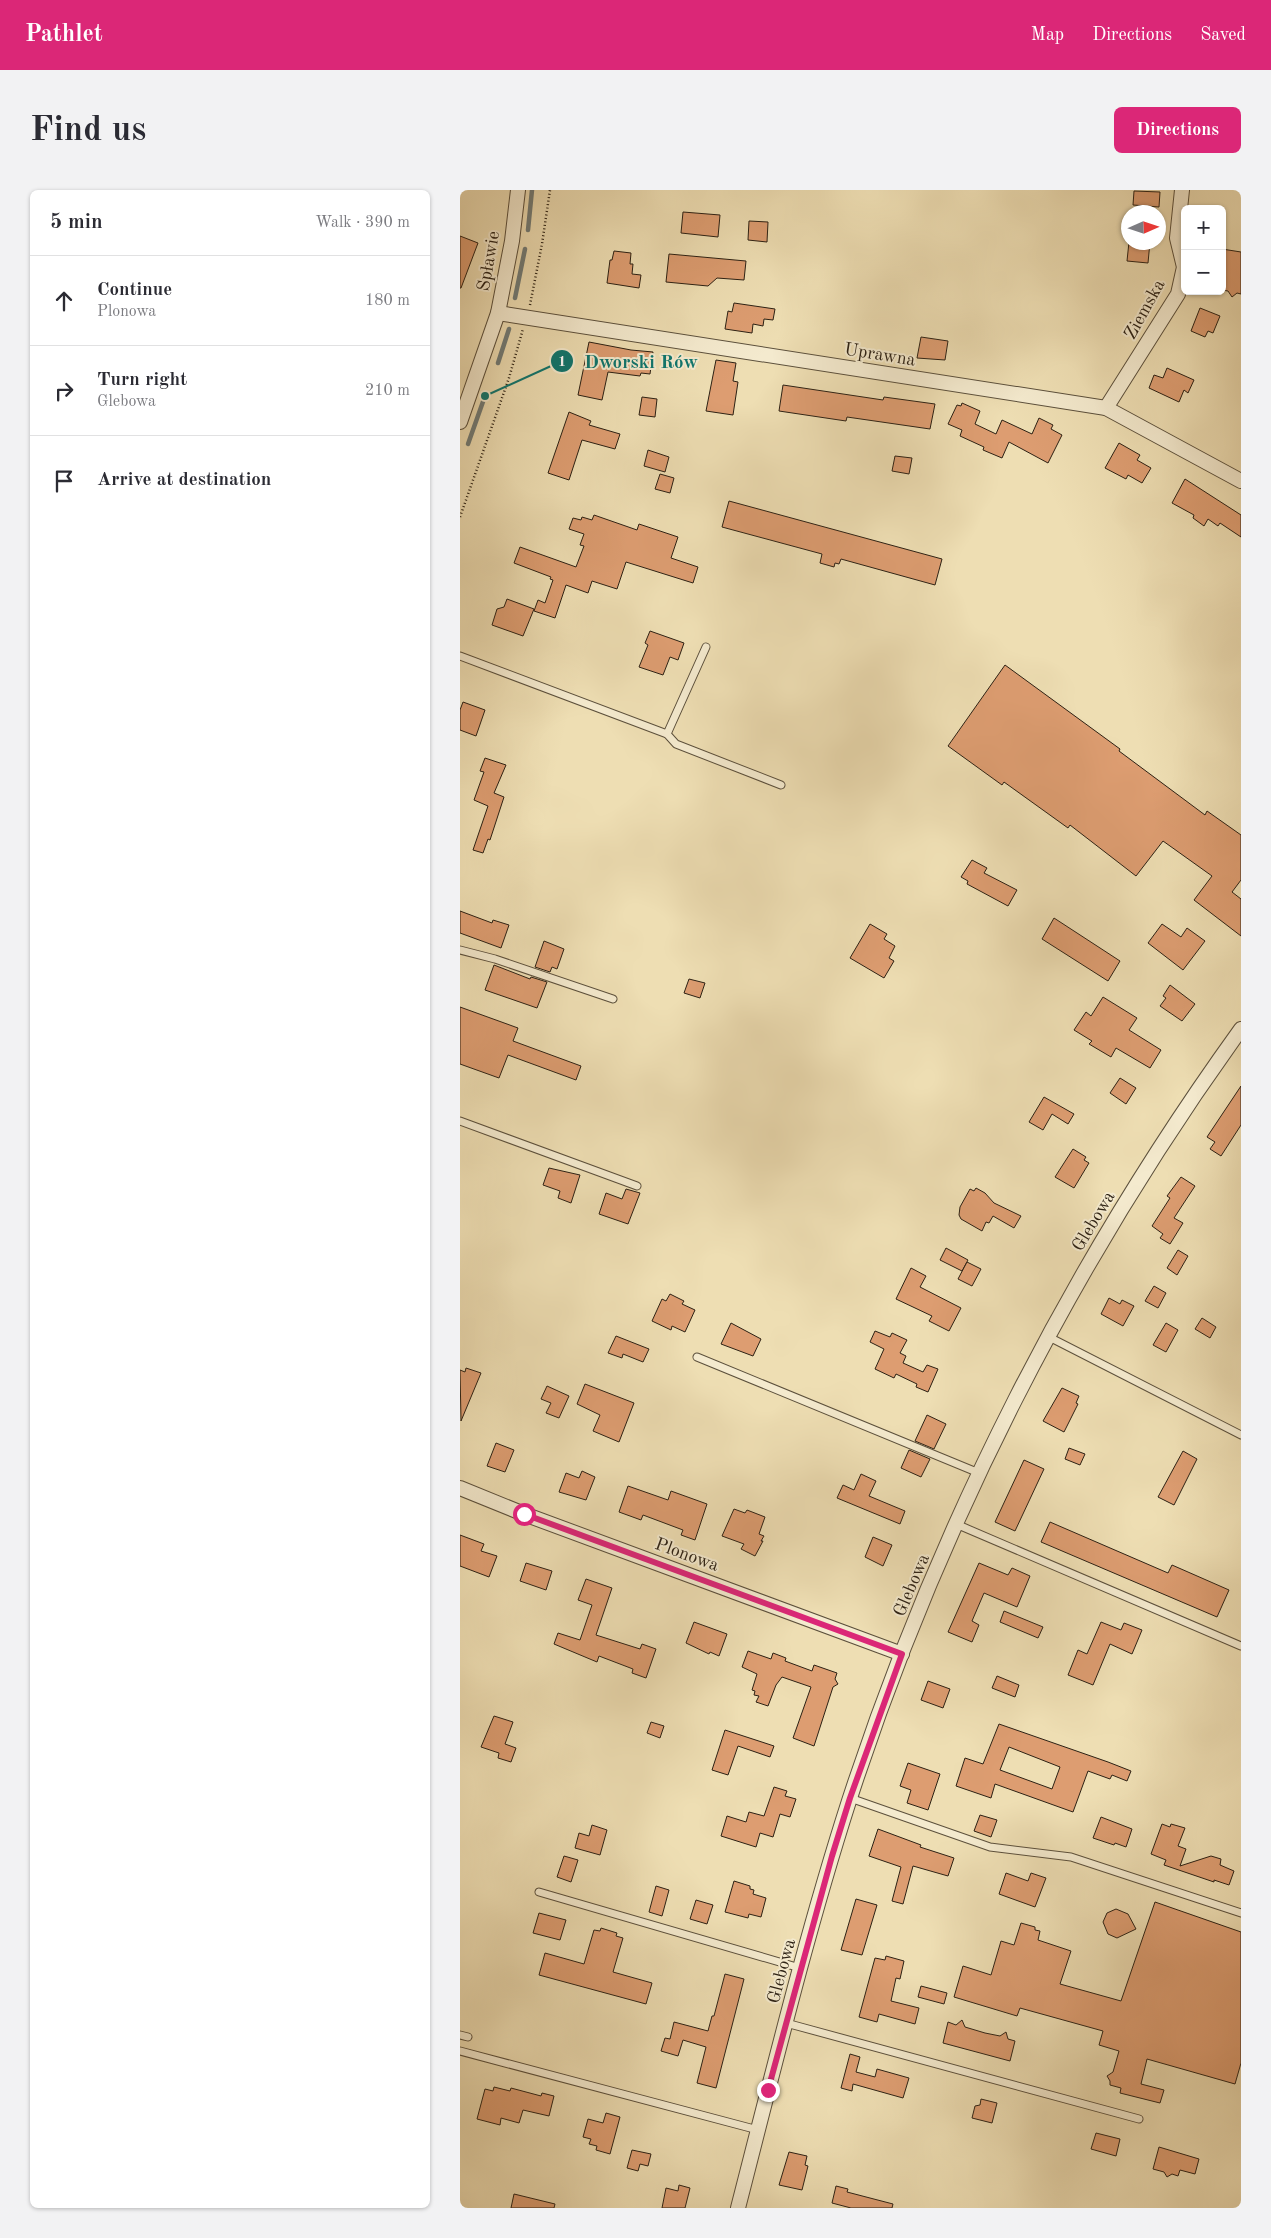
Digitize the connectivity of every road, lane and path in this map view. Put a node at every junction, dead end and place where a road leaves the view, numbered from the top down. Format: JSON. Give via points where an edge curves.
{"nodes":[{"id":1,"x":518,"y":190,"type":"edge"},
{"id":2,"x":550,"y":190,"type":"edge"},
{"id":3,"x":1182,"y":190,"type":"edge"},
{"id":4,"x":498,"y":313,"type":"junction"},
{"id":5,"x":526,"y":317,"type":"junction"},
{"id":6,"x":1106,"y":408,"type":"junction"},
{"id":7,"x":460,"y":422,"type":"edge"},
{"id":8,"x":1241,"y":481,"type":"edge"},
{"id":9,"x":460,"y":517,"type":"edge"},
{"id":10,"x":706,"y":648,"type":"dead end"},
{"id":11,"x":460,"y":656,"type":"edge"},
{"id":12,"x":668,"y":734,"type":"junction"},
{"id":13,"x":781,"y":786,"type":"dead end"},
{"id":14,"x":460,"y":950,"type":"edge"},
{"id":15,"x":613,"y":999,"type":"dead end"},
{"id":16,"x":1241,"y":1030,"type":"edge"},
{"id":17,"x":460,"y":1121,"type":"edge"},
{"id":18,"x":637,"y":1186,"type":"dead end"},
{"id":19,"x":1049,"y":1337,"type":"junction"},
{"id":20,"x":697,"y":1357,"type":"dead end"},
{"id":21,"x":1241,"y":1435,"type":"edge"},
{"id":22,"x":979,"y":1473,"type":"junction"},
{"id":23,"x":460,"y":1488,"type":"edge"},
{"id":24,"x":956,"y":1524,"type":"junction"},
{"id":25,"x":1241,"y":1646,"type":"edge"},
{"id":26,"x":902,"y":1654,"type":"junction"},
{"id":27,"x":850,"y":1798,"type":"junction"},
{"id":28,"x":540,"y":1892,"type":"dead end"},
{"id":29,"x":1241,"y":1913,"type":"edge"},
{"id":30,"x":800,"y":1968,"type":"junction"},
{"id":31,"x":786,"y":2023,"type":"junction"},
{"id":32,"x":460,"y":2035,"type":"edge"},
{"id":33,"x":468,"y":2038,"type":"dead end"},
{"id":34,"x":460,"y":2051,"type":"edge"},
{"id":35,"x":1139,"y":2119,"type":"dead end"},
{"id":36,"x":758,"y":2130,"type":"junction"},
{"id":37,"x":738,"y":2208,"type":"edge"}],
"edges":[{"from":1,"to":4,"type":"street","name":"Spławie"},
{"from":2,"to":5,"type":"path","via":[[537,276]]},
{"from":3,"to":6,"type":"street","name":"Ziemska","via":[[1177,238],[1184,267],[1178,294]]},
{"from":4,"to":5,"type":"street","name":"Uprawna"},
{"from":4,"to":7,"type":"street","name":"Spławie"},
{"from":5,"to":6,"type":"street","name":"Uprawna"},
{"from":5,"to":9,"type":"path","via":[[509,378]]},
{"from":6,"to":8,"type":"street","name":"Uprawna"},
{"from":10,"to":12,"type":"lane"},
{"from":11,"to":12,"type":"lane"},
{"from":12,"to":13,"type":"lane","via":[[676,744]]},
{"from":14,"to":15,"type":"lane"},
{"from":16,"to":19,"type":"street","name":"Glebowa","via":[[1115,1219]]},
{"from":17,"to":18,"type":"lane"},
{"from":19,"to":21,"type":"lane"},
{"from":19,"to":22,"type":"street","name":"Glebowa"},
{"from":20,"to":22,"type":"lane"},
{"from":22,"to":24,"type":"street","name":"Glebowa"},
{"from":23,"to":26,"type":"street","name":"Plonowa"},
{"from":24,"to":25,"type":"lane"},
{"from":24,"to":26,"type":"street","name":"Glebowa"},
{"from":26,"to":27,"type":"street","name":"Glebowa"},
{"from":27,"to":29,"type":"lane","via":[[990,1846],[1072,1857]]},
{"from":27,"to":30,"type":"street","name":"Glebowa"},
{"from":28,"to":30,"type":"lane"},
{"from":30,"to":31,"type":"street","name":"Glebowa"},
{"from":31,"to":35,"type":"lane"},
{"from":31,"to":36,"type":"street","name":"Glebowa"},
{"from":32,"to":33,"type":"lane"},
{"from":34,"to":36,"type":"lane"},
{"from":36,"to":37,"type":"street","name":"Glebowa"}]}
